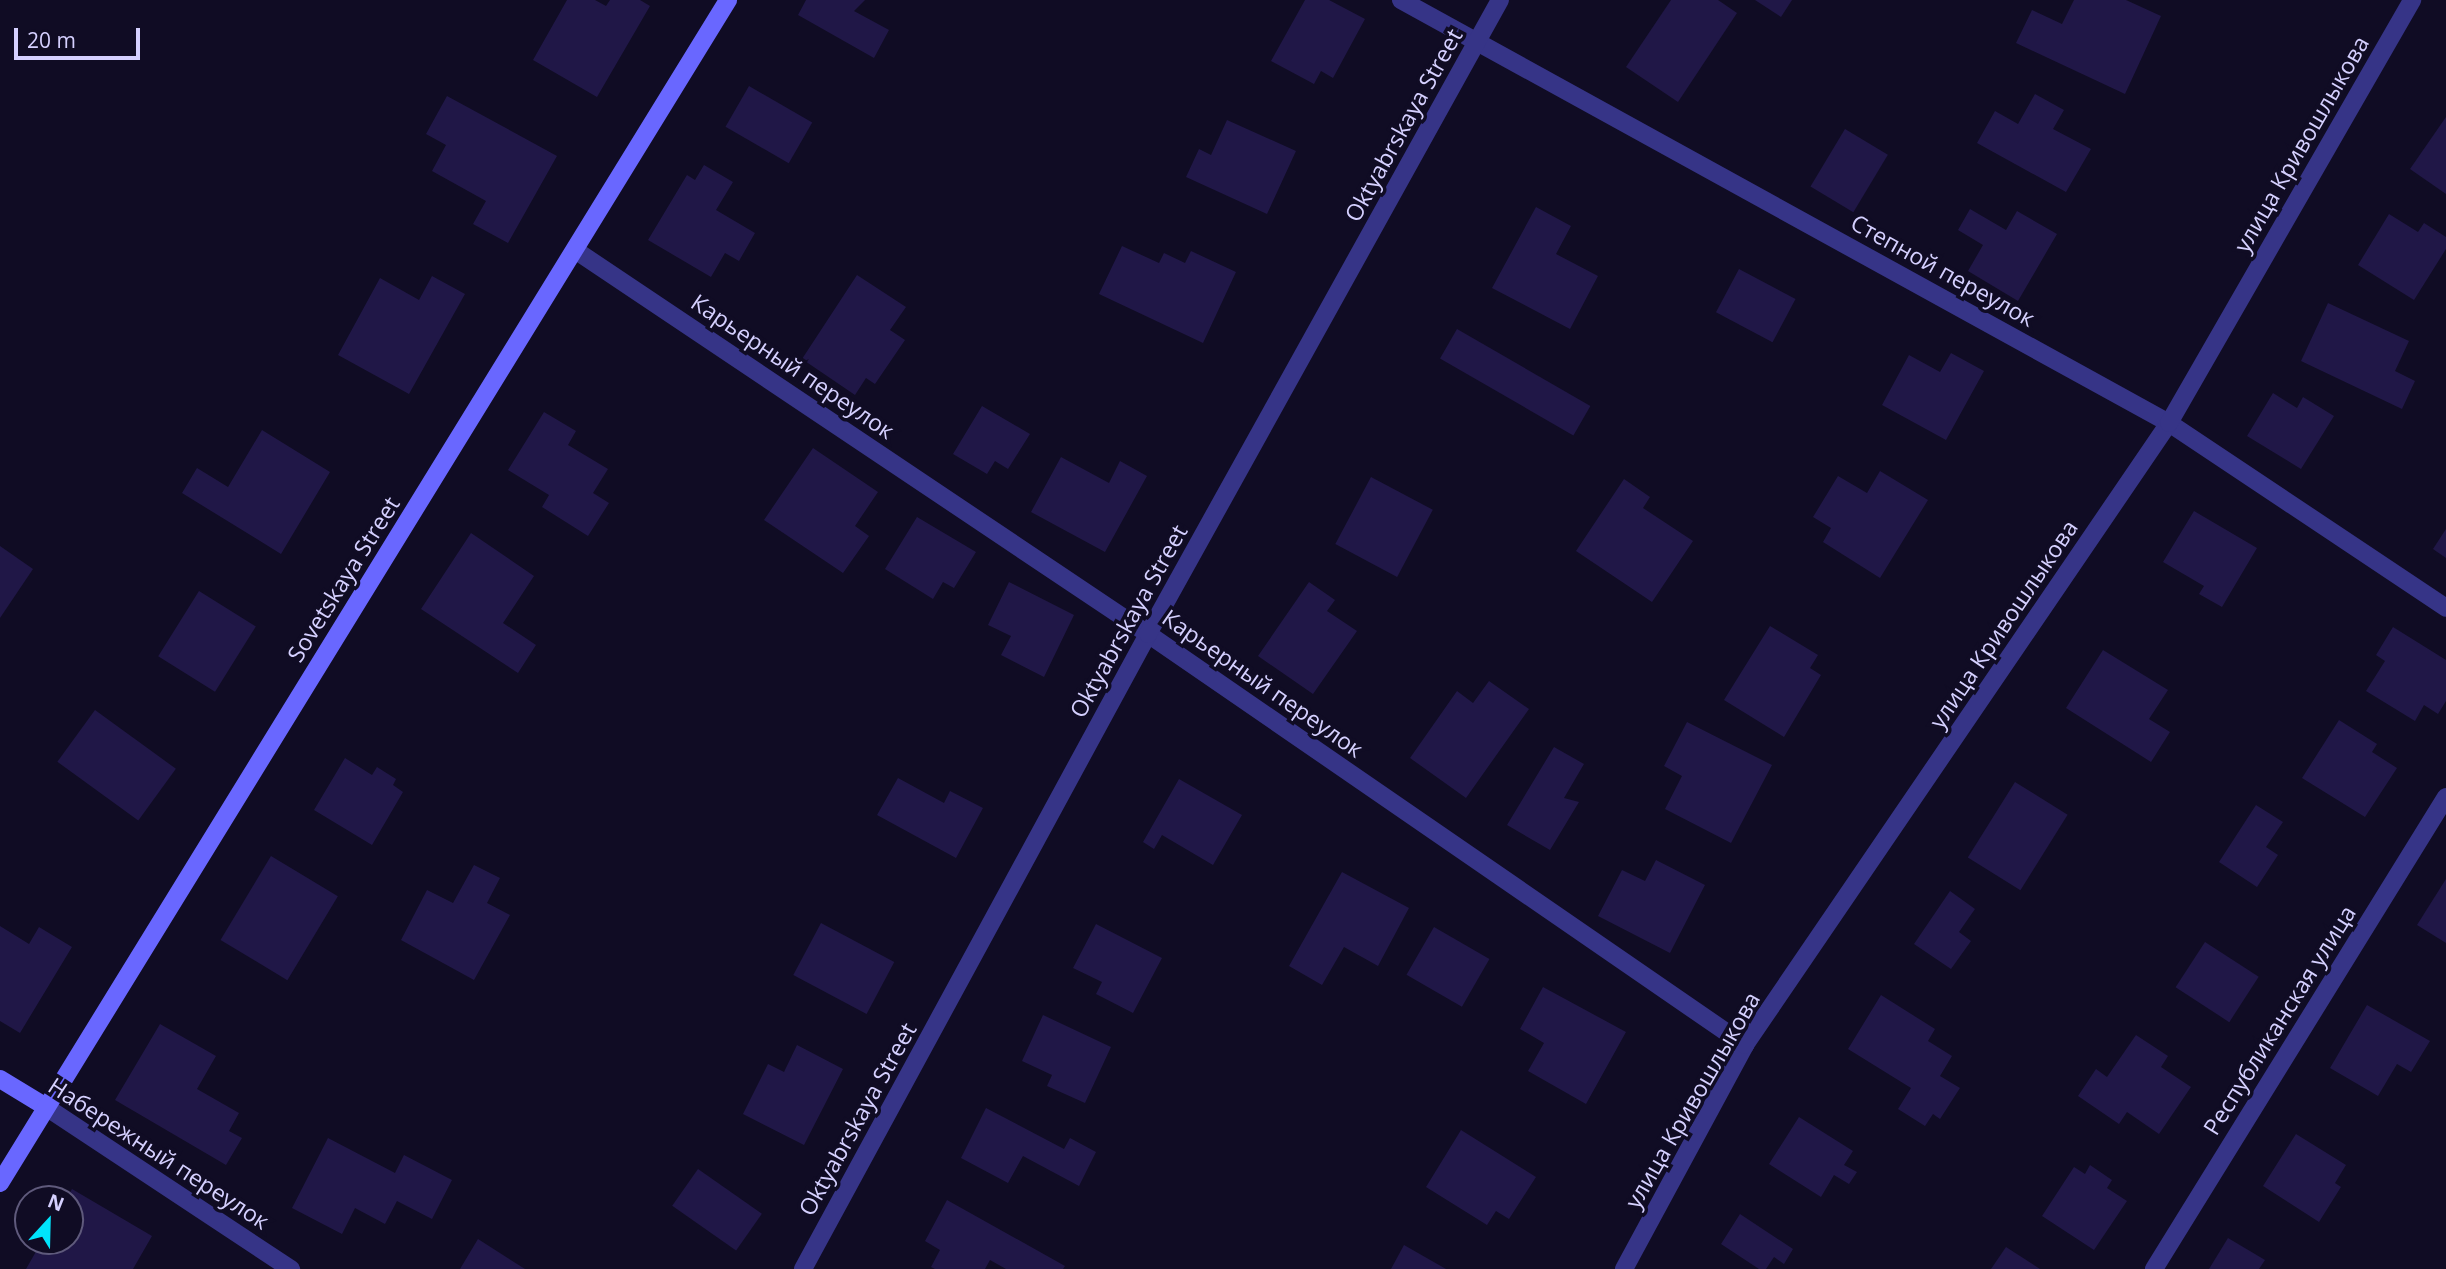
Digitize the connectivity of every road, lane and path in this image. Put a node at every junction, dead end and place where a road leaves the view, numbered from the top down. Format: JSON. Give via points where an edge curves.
{"nodes":[{"id":1,"x":728,"y":0,"type":"edge"},
{"id":2,"x":1401,"y":0,"type":"edge"},
{"id":3,"x":1500,"y":0,"type":"edge"},
{"id":4,"x":2412,"y":0,"type":"edge"},
{"id":5,"x":1478,"y":41,"type":"junction"},
{"id":6,"x":575,"y":250,"type":"junction"},
{"id":7,"x":2169,"y":423,"type":"junction"},
{"id":8,"x":2446,"y":608,"type":"edge"},
{"id":9,"x":1148,"y":634,"type":"junction"},
{"id":10,"x":2446,"y":796,"type":"edge"},
{"id":11,"x":1745,"y":1045,"type":"junction"},
{"id":12,"x":0,"y":1079,"type":"edge"},
{"id":13,"x":46,"y":1107,"type":"junction"},
{"id":14,"x":0,"y":1183,"type":"edge"},
{"id":15,"x":291,"y":1269,"type":"edge"},
{"id":16,"x":803,"y":1269,"type":"edge"},
{"id":17,"x":1625,"y":1269,"type":"edge"},
{"id":18,"x":2154,"y":1269,"type":"edge"}],
"edges":[{"from":1,"to":6,"type":"main road","name":"Sovetskaya Street"},
{"from":2,"to":5,"type":"street","name":"Степной переулок"},
{"from":3,"to":5,"type":"street","name":"Oktyabrskaya Street"},
{"from":4,"to":7,"type":"street","name":"улица Кривошлыкова"},
{"from":5,"to":7,"type":"street","name":"Степной переулок"},
{"from":5,"to":9,"type":"street","name":"Oktyabrskaya Street"},
{"from":6,"to":9,"type":"street","name":"Карьерный переулок"},
{"from":6,"to":13,"type":"main road","name":"Sovetskaya Street"},
{"from":7,"to":8,"type":"street","name":"Степной переулок"},
{"from":7,"to":11,"type":"street","name":"улица Кривошлыкова"},
{"from":9,"to":11,"type":"street","name":"Карьерный переулок"},
{"from":9,"to":16,"type":"street","name":"Oktyabrskaya Street"},
{"from":10,"to":18,"type":"street","name":"Республиканская улица"},
{"from":11,"to":17,"type":"street","name":"улица Кривошлыкова"},
{"from":12,"to":13,"type":"main road","name":"Набережный переулок"},
{"from":13,"to":14,"type":"main road","name":"Sovetskaya Street"},
{"from":13,"to":15,"type":"street","name":"Набережный переулок"}]}
